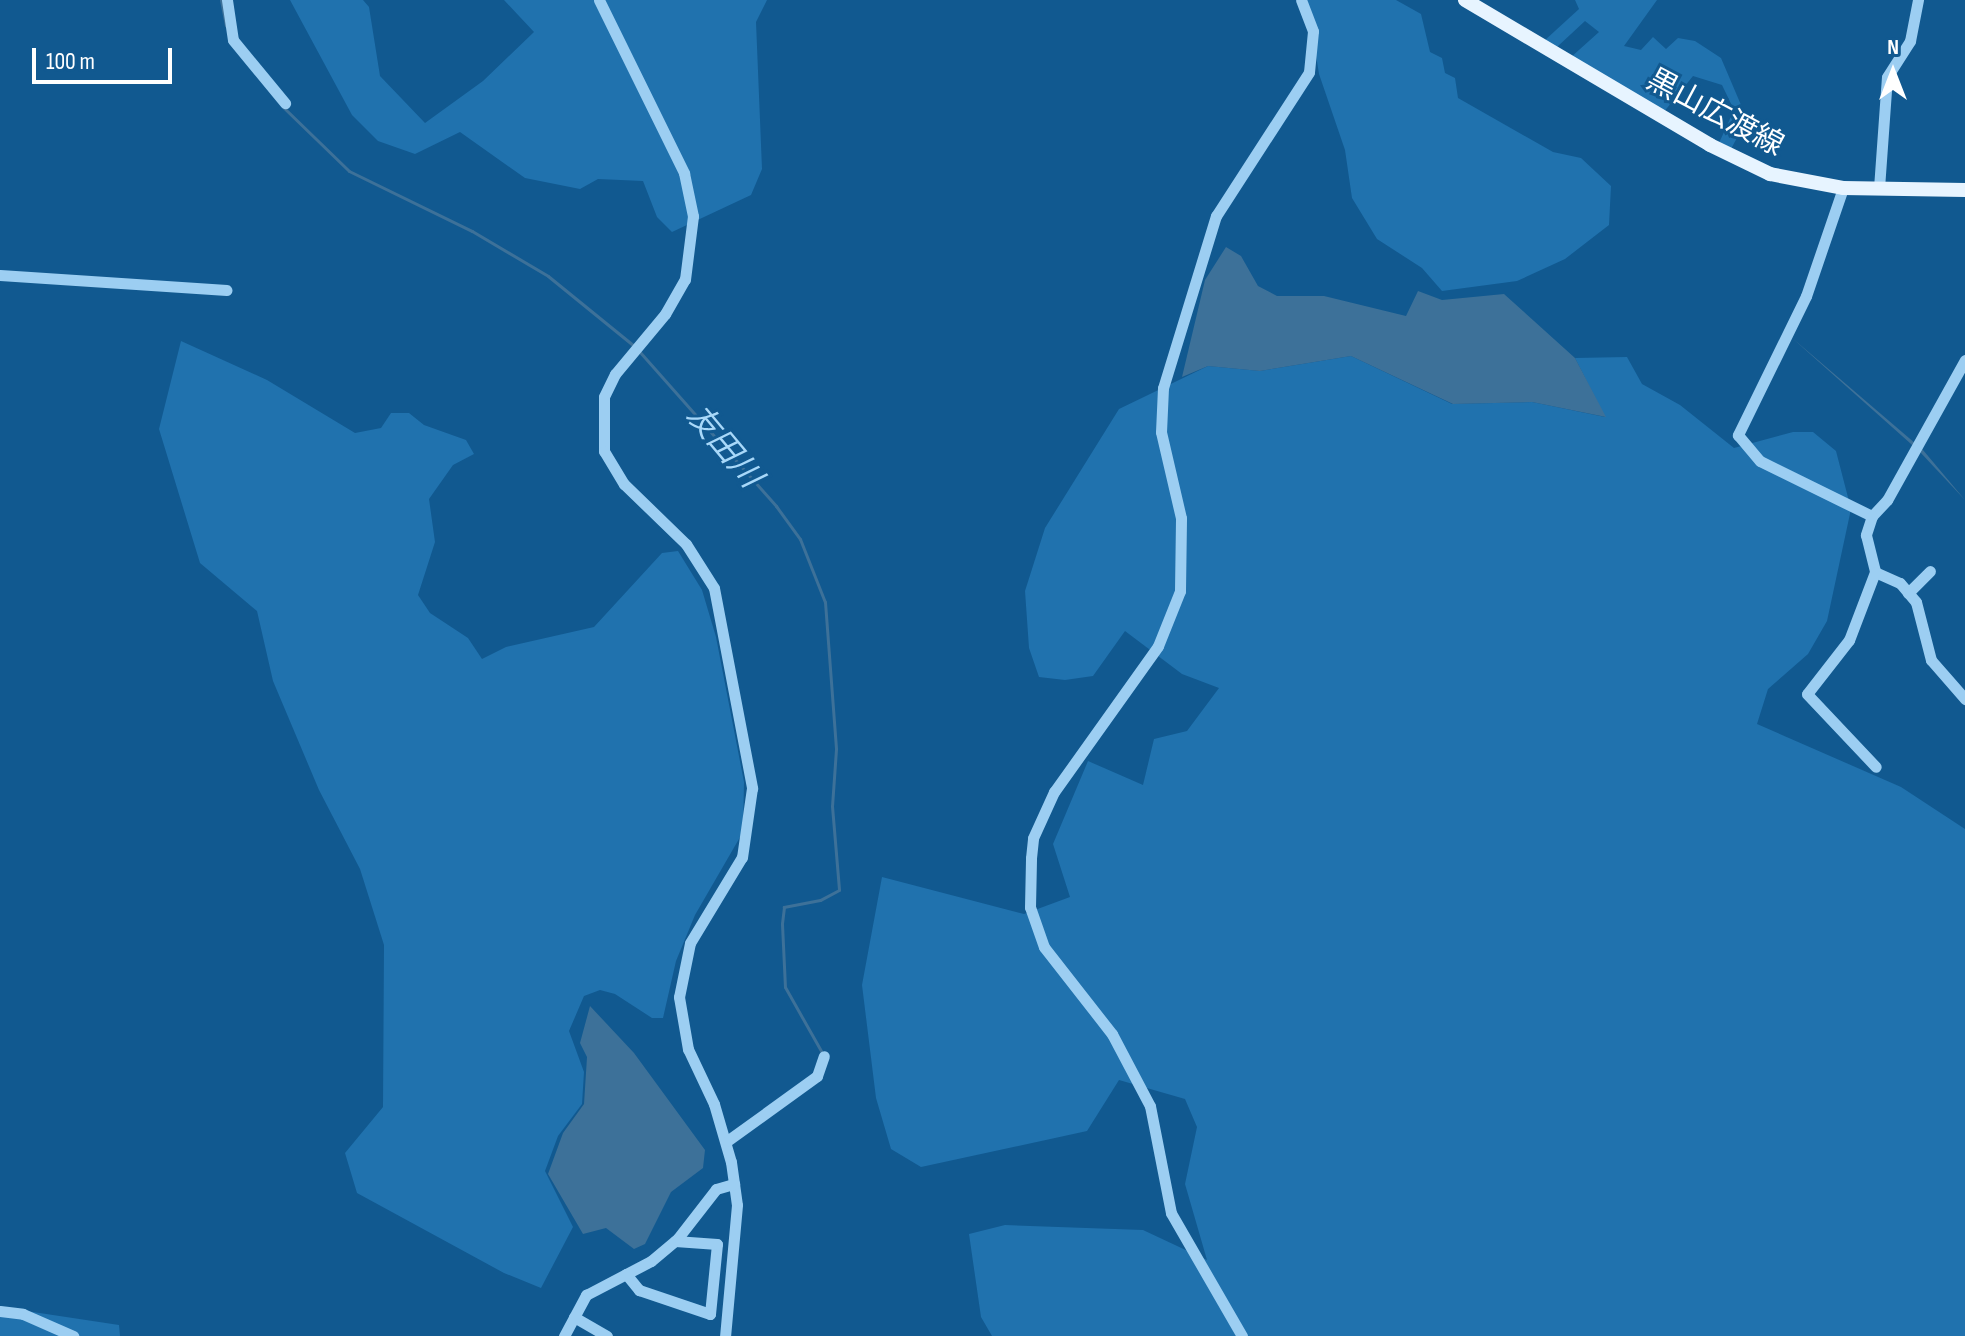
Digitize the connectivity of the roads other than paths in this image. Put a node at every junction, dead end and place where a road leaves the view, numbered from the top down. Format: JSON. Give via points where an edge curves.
{"nodes":[{"id":1,"x":227,"y":0,"type":"edge"},
{"id":2,"x":599,"y":0,"type":"edge"},
{"id":3,"x":1301,"y":0,"type":"edge"},
{"id":4,"x":1467,"y":0,"type":"edge"},
{"id":5,"x":1918,"y":0,"type":"edge"},
{"id":6,"x":285,"y":103,"type":"dead end"},
{"id":7,"x":1843,"y":188,"type":"junction"},
{"id":8,"x":1879,"y":188,"type":"junction"},
{"id":9,"x":1965,"y":190,"type":"edge"},
{"id":10,"x":0,"y":275,"type":"edge"},
{"id":11,"x":227,"y":290,"type":"dead end"},
{"id":12,"x":1965,"y":360,"type":"edge"},
{"id":13,"x":1872,"y":516,"type":"junction"},
{"id":14,"x":1930,"y":571,"type":"dead end"},
{"id":15,"x":1875,"y":572,"type":"junction"},
{"id":16,"x":1908,"y":593,"type":"junction"},
{"id":17,"x":1965,"y":699,"type":"edge"},
{"id":18,"x":1876,"y":767,"type":"dead end"},
{"id":19,"x":824,"y":1056,"type":"dead end"},
{"id":20,"x":727,"y":1141,"type":"junction"},
{"id":21,"x":734,"y":1184,"type":"junction"},
{"id":22,"x":675,"y":1241,"type":"junction"},
{"id":23,"x":626,"y":1274,"type":"junction"},
{"id":24,"x":0,"y":1311,"type":"edge"},
{"id":25,"x":574,"y":1317,"type":"junction"},
{"id":26,"x":73,"y":1336,"type":"edge"},
{"id":27,"x":564,"y":1336,"type":"edge"},
{"id":28,"x":607,"y":1336,"type":"edge"},
{"id":29,"x":725,"y":1336,"type":"edge"},
{"id":30,"x":1242,"y":1336,"type":"edge"}],
"edges":[{"from":1,"to":6,"type":"street","via":[[233,40]]},
{"from":2,"to":20,"type":"street","via":[[684,173],[693,216],[685,279],[665,314],[615,374],[604,397],[600,432],[610,465],[686,544],[710,580],[721,612],[752,788],[750,827],[742,857],[690,943],[679,997],[688,1049]]},
{"from":3,"to":30,"type":"street","via":[[1313,31],[1309,72],[1216,216],[1163,388],[1161,432],[1181,518],[1180,591],[1158,646],[1054,792],[1033,838],[1031,858],[1030,907],[1044,947],[1112,1034],[1150,1106],[1171,1213]]},
{"from":4,"to":7,"type":"main road","name":"黒山広渡線","via":[[1742,162],[1804,183]]},
{"from":5,"to":8,"type":"street","via":[[1916,26],[1887,77]]},
{"from":7,"to":8,"type":"main road","name":"黒山広渡線"},
{"from":7,"to":13,"type":"street","via":[[1806,296],[1738,435],[1760,461]]},
{"from":8,"to":9,"type":"main road","name":"黒山広渡線"},
{"from":10,"to":11,"type":"street"},
{"from":12,"to":13,"type":"street","via":[[1887,500]]},
{"from":13,"to":15,"type":"street","via":[[1866,535]]},
{"from":14,"to":16,"type":"street"},
{"from":15,"to":16,"type":"street","via":[[1900,583]]},
{"from":15,"to":18,"type":"street","via":[[1849,640],[1807,694]]},
{"from":16,"to":17,"type":"street","via":[[1916,602],[1931,660]]},
{"from":19,"to":20,"type":"street","via":[[817,1076]]},
{"from":20,"to":21,"type":"street"},
{"from":21,"to":22,"type":"street","via":[[716,1189]]},
{"from":21,"to":29,"type":"street"},
{"from":22,"to":23,"type":"street"},
{"from":22,"to":23,"type":"street","via":[[717,1244],[710,1314],[639,1290]]},
{"from":23,"to":25,"type":"street","via":[[586,1295]]},
{"from":24,"to":26,"type":"street","via":[[23,1314]]},
{"from":25,"to":27,"type":"street"},
{"from":25,"to":28,"type":"street"}]}
